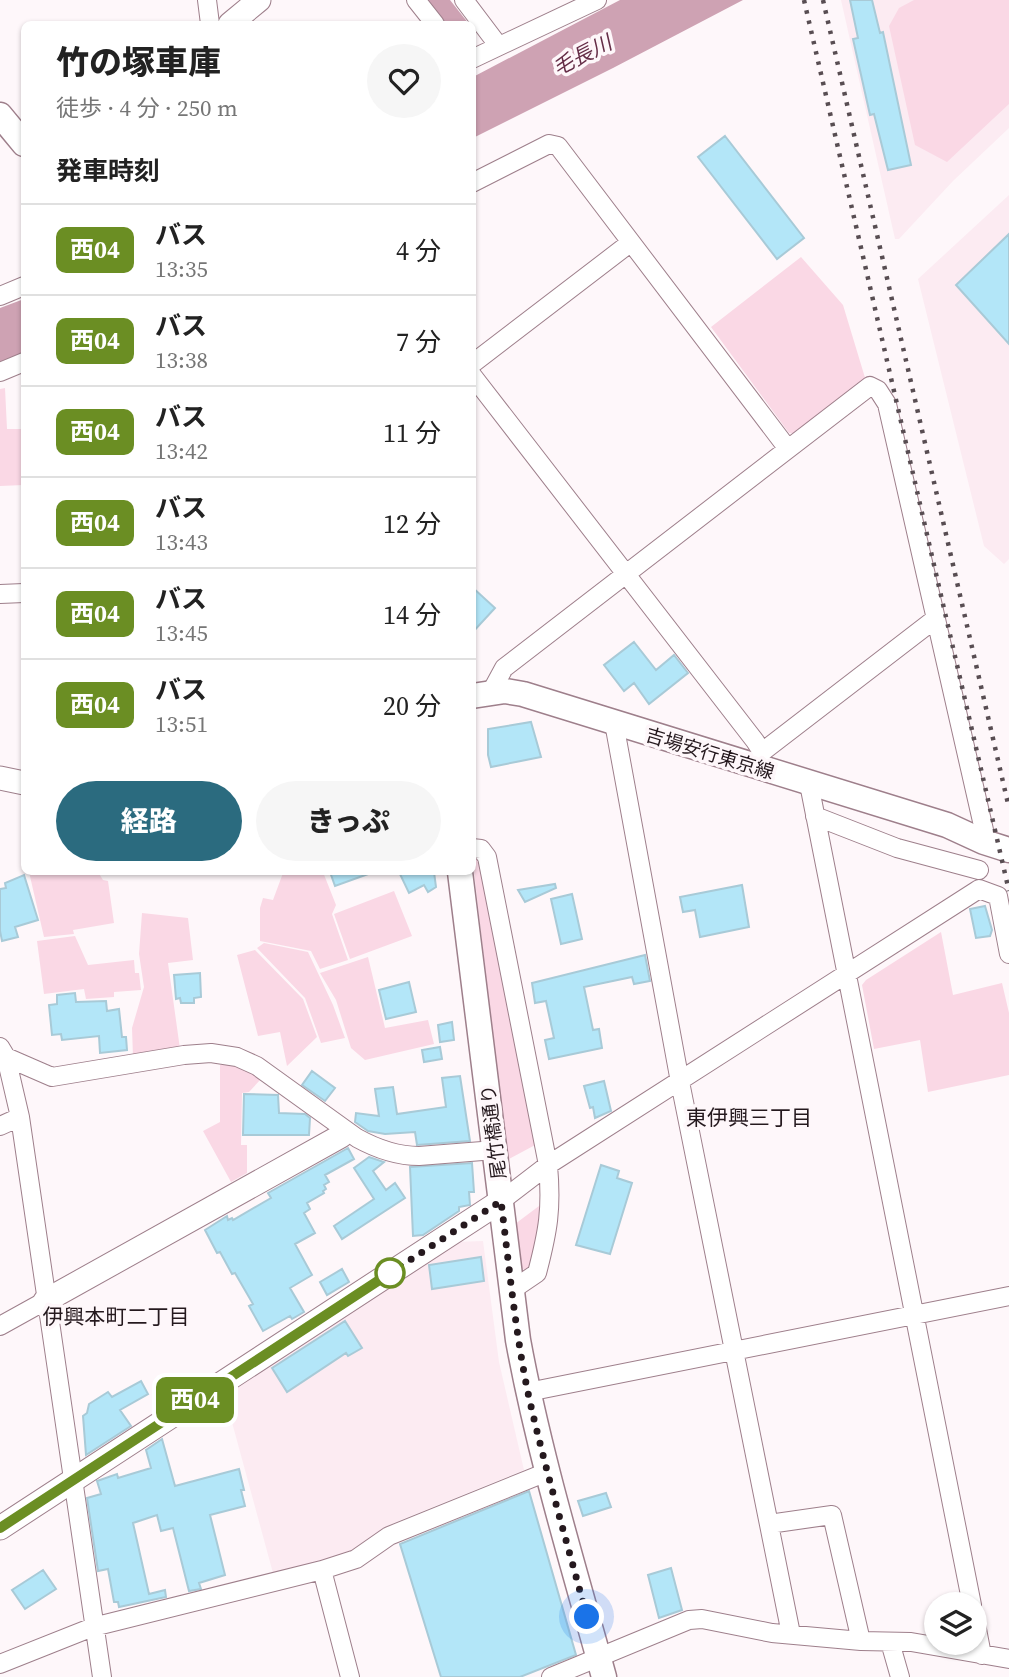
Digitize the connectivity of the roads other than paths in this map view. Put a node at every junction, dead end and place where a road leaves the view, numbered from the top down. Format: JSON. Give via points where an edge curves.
{"nodes":[{"id":1,"x":207,"y":0,"type":"edge"},
{"id":2,"x":259,"y":0,"type":"edge"},
{"id":3,"x":416,"y":0,"type":"edge"},
{"id":4,"x":464,"y":0,"type":"edge"},
{"id":5,"x":597,"y":0,"type":"edge"},
{"id":6,"x":210,"y":21,"type":"edge"},
{"id":7,"x":234,"y":21,"type":"edge"},
{"id":8,"x":433,"y":21,"type":"edge"},
{"id":9,"x":496,"y":46,"type":"junction"},
{"id":10,"x":476,"y":57,"type":"edge"},
{"id":11,"x":0,"y":115,"type":"edge"},
{"id":12,"x":21,"y":140,"type":"edge"},
{"id":13,"x":476,"y":181,"type":"edge"},
{"id":14,"x":630,"y":243,"type":"junction"},
{"id":15,"x":21,"y":287,"type":"edge"},
{"id":16,"x":0,"y":296,"type":"edge"},
{"id":17,"x":476,"y":361,"type":"edge"},
{"id":18,"x":21,"y":363,"type":"edge"},
{"id":19,"x":0,"y":372,"type":"edge"},
{"id":20,"x":476,"y":380,"type":"edge"},
{"id":21,"x":788,"y":449,"type":"junction"},
{"id":22,"x":625,"y":573,"type":"junction"},
{"id":23,"x":21,"y":593,"type":"edge"},
{"id":24,"x":0,"y":594,"type":"edge"},
{"id":25,"x":935,"y":619,"type":"junction"},
{"id":26,"x":482,"y":694,"type":"edge"},
{"id":27,"x":614,"y":723,"type":"junction"},
{"id":28,"x":760,"y":760,"type":"junction"},
{"id":29,"x":0,"y":778,"type":"edge"},
{"id":30,"x":21,"y":782,"type":"edge"},
{"id":31,"x":809,"y":784,"type":"junction"},
{"id":32,"x":815,"y":816,"type":"junction"},
{"id":33,"x":984,"y":836,"type":"junction"},
{"id":34,"x":1009,"y":837,"type":"edge"},
{"id":35,"x":476,"y":848,"type":"edge"},
{"id":36,"x":1009,"y":850,"type":"edge"},
{"id":37,"x":979,"y":870,"type":"junction"},
{"id":38,"x":460,"y":875,"type":"edge"},
{"id":39,"x":979,"y":889,"type":"junction"},
{"id":40,"x":1009,"y":954,"type":"edge"},
{"id":41,"x":847,"y":974,"type":"junction"},
{"id":42,"x":3,"y":1052,"type":"edge"},
{"id":43,"x":680,"y":1082,"type":"junction"},
{"id":44,"x":20,"y":1117,"type":"junction"},
{"id":45,"x":0,"y":1126,"type":"edge"},
{"id":46,"x":344,"y":1133,"type":"junction"},
{"id":47,"x":495,"y":1150,"type":"junction"},
{"id":48,"x":548,"y":1166,"type":"junction"},
{"id":49,"x":501,"y":1201,"type":"junction"},
{"id":50,"x":512,"y":1290,"type":"junction"},
{"id":51,"x":1009,"y":1296,"type":"edge"},
{"id":52,"x":45,"y":1301,"type":"junction"},
{"id":53,"x":915,"y":1314,"type":"junction"},
{"id":54,"x":0,"y":1326,"type":"edge"},
{"id":55,"x":733,"y":1351,"type":"junction"},
{"id":56,"x":528,"y":1392,"type":"junction"},
{"id":57,"x":547,"y":1472,"type":"junction"},
{"id":58,"x":72,"y":1480,"type":"junction"},
{"id":59,"x":769,"y":1524,"type":"junction"},
{"id":60,"x":0,"y":1528,"type":"edge"},
{"id":61,"x":322,"y":1570,"type":"junction"},
{"id":62,"x":969,"y":1592,"type":"edge"},
{"id":63,"x":93,"y":1627,"type":"junction"},
{"id":64,"x":791,"y":1634,"type":"junction"},
{"id":65,"x":861,"y":1641,"type":"junction"},
{"id":66,"x":890,"y":1642,"type":"junction"},
{"id":67,"x":924,"y":1644,"type":"edge"},
{"id":68,"x":982,"y":1655,"type":"edge"},
{"id":69,"x":1009,"y":1659,"type":"edge"},
{"id":70,"x":0,"y":1664,"type":"edge"},
{"id":71,"x":601,"y":1668,"type":"edge"},
{"id":72,"x":102,"y":1677,"type":"edge"},
{"id":73,"x":350,"y":1677,"type":"edge"},
{"id":74,"x":551,"y":1677,"type":"edge"},
{"id":75,"x":900,"y":1677,"type":"edge"}],
"edges":[{"from":1,"to":6,"type":"street"},
{"from":2,"to":7,"type":"street"},
{"from":3,"to":8,"type":"street"},
{"from":4,"to":9,"type":"street"},
{"from":5,"to":9,"type":"street"},
{"from":9,"to":10,"type":"street"},
{"from":11,"to":12,"type":"main road"},
{"from":13,"to":14,"type":"street","via":[[550,144],[558,146]]},
{"from":14,"to":17,"type":"street"},
{"from":14,"to":21,"type":"street"},
{"from":15,"to":16,"type":"street"},
{"from":18,"to":19,"type":"street"},
{"from":20,"to":22,"type":"street"},
{"from":21,"to":22,"type":"street"},
{"from":21,"to":25,"type":"street","via":[[870,386],[878,390],[887,404]]},
{"from":22,"to":26,"type":"street","via":[[504,668]]},
{"from":22,"to":28,"type":"street"},
{"from":23,"to":24,"type":"street"},
{"from":25,"to":28,"type":"street"},
{"from":25,"to":33,"type":"street"},
{"from":26,"to":27,"type":"main road","name":"吉場安行東京線","via":[[523,694]]},
{"from":27,"to":28,"type":"main road","name":"吉場安行東京線"},
{"from":27,"to":43,"type":"street"},
{"from":28,"to":31,"type":"main road","name":"吉場安行東京線"},
{"from":29,"to":30,"type":"street"},
{"from":31,"to":32,"type":"street"},
{"from":31,"to":33,"type":"main road","name":"吉場安行東京線"},
{"from":32,"to":37,"type":"street","via":[[897,848]]},
{"from":32,"to":41,"type":"street"},
{"from":33,"to":34,"type":"main road","name":"吉場安行東京線"},
{"from":33,"to":36,"type":"main road","name":"吉場安行東京線"},
{"from":33,"to":37,"type":"street"},
{"from":35,"to":48,"type":"street","via":[[487,857]]},
{"from":37,"to":39,"type":"street"},
{"from":38,"to":47,"type":"main road","name":"尾竹橋通り"},
{"from":39,"to":40,"type":"street","via":[[998,896]]},
{"from":39,"to":41,"type":"street"},
{"from":41,"to":43,"type":"street"},
{"from":41,"to":53,"type":"street"},
{"from":42,"to":44,"type":"street"},
{"from":42,"to":46,"type":"street","via":[[52,1077],[192,1054],[237,1057],[257,1066]]},
{"from":43,"to":48,"type":"street"},
{"from":43,"to":55,"type":"street"},
{"from":44,"to":45,"type":"street"},
{"from":44,"to":52,"type":"street"},
{"from":46,"to":47,"type":"street","via":[[407,1156]]},
{"from":46,"to":52,"type":"street"},
{"from":47,"to":49,"type":"main road","name":"尾竹橋通り"},
{"from":48,"to":49,"type":"street"},
{"from":48,"to":50,"type":"street","via":[[550,1217],[537,1273]]},
{"from":49,"to":50,"type":"main road","name":"尾竹橋通り"},
{"from":49,"to":58,"type":"street"},
{"from":50,"to":56,"type":"main road","name":"尾竹橋通り"},
{"from":51,"to":53,"type":"street"},
{"from":52,"to":54,"type":"street"},
{"from":52,"to":58,"type":"street"},
{"from":53,"to":55,"type":"street"},
{"from":53,"to":62,"type":"street"},
{"from":55,"to":56,"type":"street"},
{"from":55,"to":59,"type":"street"},
{"from":56,"to":57,"type":"main road","name":"尾竹橋通り"},
{"from":57,"to":61,"type":"street","via":[[389,1536],[356,1559]]},
{"from":57,"to":71,"type":"main road","name":"尾竹橋通り"},
{"from":58,"to":60,"type":"street"},
{"from":58,"to":63,"type":"street"},
{"from":59,"to":64,"type":"street"},
{"from":59,"to":65,"type":"street","via":[[832,1516]]},
{"from":61,"to":63,"type":"street"},
{"from":61,"to":73,"type":"street"},
{"from":63,"to":70,"type":"street"},
{"from":63,"to":72,"type":"street"},
{"from":64,"to":65,"type":"street"},
{"from":64,"to":71,"type":"street","via":[[690,1620]]},
{"from":65,"to":66,"type":"street"},
{"from":66,"to":67,"type":"street"},
{"from":66,"to":75,"type":"street"},
{"from":68,"to":69,"type":"street"},
{"from":71,"to":74,"type":"street"}]}
